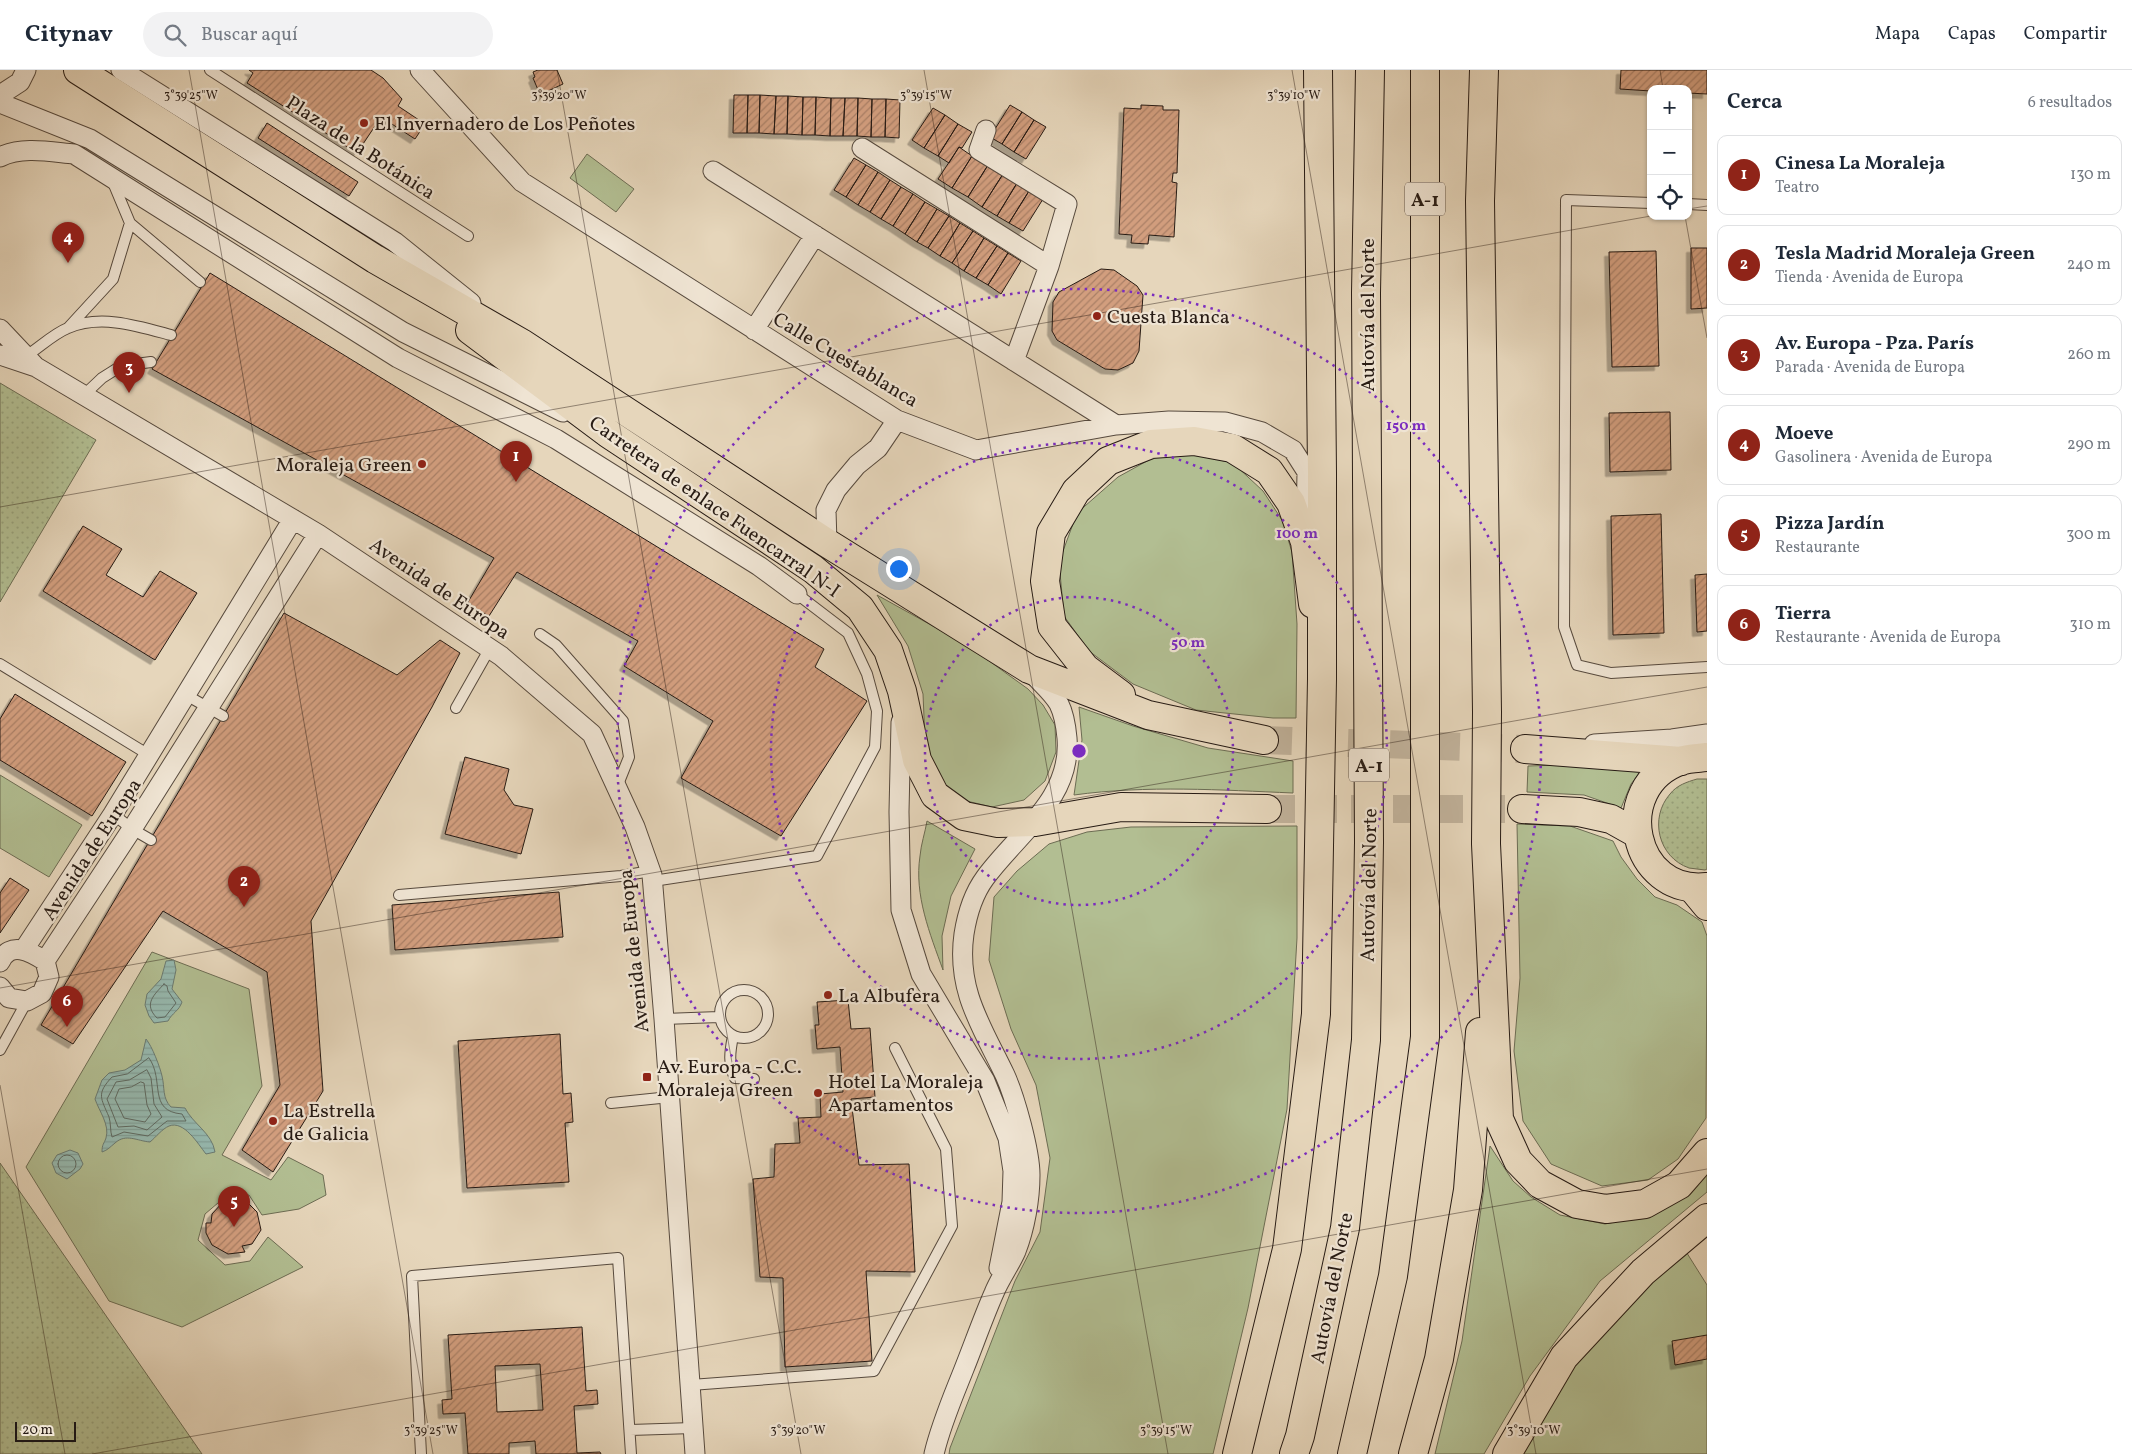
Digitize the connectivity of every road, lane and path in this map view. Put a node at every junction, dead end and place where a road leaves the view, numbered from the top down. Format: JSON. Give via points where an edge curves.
{"nodes":[{"id":1,"x":26,"y":70,"type":"edge"},
{"id":2,"x":78,"y":70,"type":"edge"},
{"id":3,"x":121,"y":70,"type":"edge"},
{"id":4,"x":210,"y":70,"type":"edge"},
{"id":5,"x":420,"y":70,"type":"edge"},
{"id":6,"x":1318,"y":70,"type":"edge"},
{"id":7,"x":1370,"y":70,"type":"edge"},
{"id":8,"x":1425,"y":70,"type":"edge"},
{"id":9,"x":1484,"y":70,"type":"edge"},
{"id":10,"x":0,"y":94,"type":"edge"},
{"id":11,"x":0,"y":103,"type":"edge"},
{"id":12,"x":986,"y":130,"type":"dead end"},
{"id":13,"x":862,"y":148,"type":"dead end"},
{"id":14,"x":0,"y":157,"type":"edge"},
{"id":15,"x":713,"y":171,"type":"dead end"},
{"id":16,"x":112,"y":179,"type":"junction"},
{"id":17,"x":1647,"y":203,"type":"edge"},
{"id":18,"x":1692,"y":204,"type":"edge"},
{"id":19,"x":1707,"y":205,"type":"edge"},
{"id":20,"x":130,"y":223,"type":"junction"},
{"id":21,"x":815,"y":235,"type":"junction"},
{"id":22,"x":468,"y":236,"type":"dead end"},
{"id":23,"x":375,"y":259,"type":"junction"},
{"id":24,"x":1049,"y":266,"type":"junction"},
{"id":25,"x":200,"y":282,"type":"dead end"},
{"id":26,"x":68,"y":328,"type":"junction"},
{"id":27,"x":0,"y":329,"type":"edge"},
{"id":28,"x":754,"y":330,"type":"junction"},
{"id":29,"x":170,"y":335,"type":"dead end"},
{"id":30,"x":523,"y":344,"type":"junction"},
{"id":31,"x":0,"y":355,"type":"edge"},
{"id":32,"x":1014,"y":360,"type":"junction"},
{"id":33,"x":31,"y":362,"type":"junction"},
{"id":34,"x":151,"y":362,"type":"dead end"},
{"id":35,"x":84,"y":395,"type":"junction"},
{"id":36,"x":898,"y":420,"type":"junction"},
{"id":37,"x":1116,"y":426,"type":"junction"},
{"id":38,"x":609,"y":434,"type":"junction"},
{"id":39,"x":293,"y":519,"type":"junction"},
{"id":40,"x":318,"y":534,"type":"junction"},
{"id":41,"x":1305,"y":542,"type":"junction"},
{"id":42,"x":827,"y":544,"type":"junction"},
{"id":43,"x":797,"y":594,"type":"joint"},
{"id":44,"x":540,"y":634,"type":"dead end"},
{"id":45,"x":490,"y":648,"type":"junction"},
{"id":46,"x":0,"y":664,"type":"edge"},
{"id":47,"x":1707,"y":668,"type":"edge"},
{"id":48,"x":1029,"y":669,"type":"junction"},
{"id":49,"x":1322,"y":679,"type":"junction"},
{"id":50,"x":902,"y":690,"type":"junction"},
{"id":51,"x":186,"y":695,"type":"junction"},
{"id":52,"x":456,"y":708,"type":"dead end"},
{"id":53,"x":216,"y":712,"type":"junction"},
{"id":54,"x":1148,"y":715,"type":"junction"},
{"id":55,"x":1707,"y":734,"type":"edge"},
{"id":56,"x":1264,"y":740,"type":"tunnel mouth"},
{"id":57,"x":1525,"y":749,"type":"joint"},
{"id":58,"x":149,"y":755,"type":"junction"},
{"id":59,"x":1694,"y":759,"type":"edge"},
{"id":60,"x":617,"y":787,"type":"junction"},
{"id":61,"x":1267,"y":809,"type":"tunnel mouth"},
{"id":62,"x":1522,"y":809,"type":"tunnel mouth"},
{"id":63,"x":113,"y":814,"type":"junction"},
{"id":64,"x":1035,"y":822,"type":"junction"},
{"id":65,"x":132,"y":829,"type":"junction"},
{"id":66,"x":1636,"y":833,"type":"junction"},
{"id":67,"x":151,"y":840,"type":"dead end"},
{"id":68,"x":652,"y":876,"type":"junction"},
{"id":69,"x":1702,"y":894,"type":"edge"},
{"id":70,"x":399,"y":895,"type":"dead end"},
{"id":71,"x":1489,"y":905,"type":"junction"},
{"id":72,"x":25,"y":948,"type":"junction"},
{"id":73,"x":45,"y":960,"type":"junction"},
{"id":74,"x":0,"y":962,"type":"edge"},
{"id":75,"x":0,"y":987,"type":"edge"},
{"id":76,"x":27,"y":1001,"type":"junction"},
{"id":77,"x":719,"y":1016,"type":"junction"},
{"id":78,"x":664,"y":1019,"type":"junction"},
{"id":79,"x":733,"y":1036,"type":"junction"},
{"id":80,"x":895,"y":1048,"type":"dead end"},
{"id":81,"x":0,"y":1050,"type":"edge"},
{"id":82,"x":754,"y":1079,"type":"dead end"},
{"id":83,"x":670,"y":1097,"type":"junction"},
{"id":84,"x":611,"y":1103,"type":"dead end"},
{"id":85,"x":1707,"y":1152,"type":"edge"},
{"id":86,"x":1707,"y":1218,"type":"edge"},
{"id":87,"x":995,"y":1291,"type":"junction"},
{"id":88,"x":691,"y":1385,"type":"junction"},
{"id":89,"x":693,"y":1428,"type":"junction"},
{"id":90,"x":630,"y":1430,"type":"junction"},
{"id":91,"x":421,"y":1454,"type":"edge"},
{"id":92,"x":631,"y":1454,"type":"edge"},
{"id":93,"x":695,"y":1454,"type":"edge"},
{"id":94,"x":934,"y":1454,"type":"edge"},
{"id":95,"x":1237,"y":1454,"type":"edge"},
{"id":96,"x":1294,"y":1454,"type":"edge"},
{"id":97,"x":1352,"y":1454,"type":"edge"},
{"id":98,"x":1413,"y":1454,"type":"edge"},
{"id":99,"x":1507,"y":1454,"type":"edge"}],
"edges":[{"from":1,"to":10,"type":"street","via":[[20,82]]},
{"from":2,"to":23,"type":"main road","name":"Carretera de enlace Fuencarral N-I"},
{"from":3,"to":30,"type":"street","via":[[394,242]]},
{"from":4,"to":22,"type":"lane","name":"Plaza de la Botánica"},
{"from":5,"to":28,"type":"street","name":"Calle Cuestablanca","via":[[522,182]]},
{"from":6,"to":49,"type":"main road"},
{"from":7,"to":96,"type":"main road","name":"Autovía del Norte","number":"A-1","via":[[1366,293],[1369,842],[1366,1040],[1345,1228]]},
{"from":8,"to":97,"type":"main road","number":"A-1","via":[[1425,1037],[1393,1276]]},
{"from":9,"to":71,"type":"main road","via":[[1480,201]]},
{"from":11,"to":38,"type":"street","via":[[90,139],[403,332]]},
{"from":12,"to":24,"type":"street","via":[[979,150],[1067,204]]},
{"from":13,"to":24,"type":"street"},
{"from":14,"to":16,"type":"street","via":[[10,152],[74,154]]},
{"from":15,"to":21,"type":"street"},
{"from":16,"to":20,"type":"lane"},
{"from":16,"to":43,"type":"street","via":[[398,358],[556,439],[759,566]]},
{"from":17,"to":47,"type":"lane","via":[[1566,200],[1564,626],[1578,665],[1611,673]]},
{"from":18,"to":19,"type":"lane"},
{"from":20,"to":25,"type":"lane"},
{"from":20,"to":26,"type":"lane","via":[[113,279]]},
{"from":21,"to":28,"type":"street","name":"Calle Cuestablanca"},
{"from":21,"to":32,"type":"street"},
{"from":23,"to":30,"type":"main road","name":"Carretera de enlace Fuencarral N-I"},
{"from":23,"to":38,"type":"main road","name":"Carretera de enlace Fuencarral N-I"},
{"from":24,"to":32,"type":"street"},
{"from":26,"to":29,"type":"lane","via":[[93,322],[125,323]]},
{"from":26,"to":33,"type":"lane"},
{"from":27,"to":33,"type":"street","name":"Avenida de Europa"},
{"from":28,"to":36,"type":"street","name":"Calle Cuestablanca"},
{"from":30,"to":42,"type":"main road","name":"Carretera de enlace Fuencarral N-I"},
{"from":31,"to":33,"type":"street","name":"Avenida de Europa"},
{"from":32,"to":37,"type":"street"},
{"from":33,"to":35,"type":"street","name":"Avenida de Europa"},
{"from":34,"to":35,"type":"lane","via":[[121,366]]},
{"from":35,"to":39,"type":"street","name":"Avenida de Europa"},
{"from":36,"to":37,"type":"street","name":"Calle Cuestablanca","via":[[976,450]]},
{"from":36,"to":42,"type":"street","via":[[878,448],[857,465],[836,490],[826,510]]},
{"from":37,"to":41,"type":"street","name":"Calle Cuestablanca","via":[[1170,421],[1225,422],[1262,432],[1293,450],[1307,472]]},
{"from":38,"to":50,"type":"main road","name":"Carretera de enlace Fuencarral N-I","via":[[812,569],[860,608],[888,650]]},
{"from":39,"to":40,"type":"street","name":"Avenida de Europa"},
{"from":39,"to":51,"type":"street","name":"Avenida de Europa"},
{"from":40,"to":45,"type":"street","name":"Avenida de Europa"},
{"from":40,"to":53,"type":"street","name":"Avenida de Europa"},
{"from":41,"to":49,"type":"main road","name":"Carretera de enlace Fuencarral N-I"},
{"from":41,"to":54,"type":"main road","name":"Carretera de enlace Fuencarral N-I","via":[[1291,502],[1269,471],[1232,448],[1194,440],[1151,444],[1108,461],[1076,491],[1051,533],[1045,581],[1052,626],[1085,668]]},
{"from":42,"to":48,"type":"main road","name":"Carretera de enlace Fuencarral N-I"},
{"from":43,"to":68,"type":"lane","via":[[848,633],[867,674],[877,711],[875,747],[817,856]]},
{"from":44,"to":60,"type":"lane","via":[[556,645],[623,720],[628,757]]},
{"from":45,"to":52,"type":"lane"},
{"from":45,"to":60,"type":"street","name":"Avenida de Europa","via":[[592,734]]},
{"from":46,"to":58,"type":"lane"},
{"from":48,"to":54,"type":"main road","name":"Carretera de enlace Fuencarral N-I"},
{"from":48,"to":64,"type":"street","via":[[1059,704],[1066,726],[1068,749],[1065,771]]},
{"from":49,"to":95,"type":"main road","via":[[1316,1014],[1287,1249]]},
{"from":50,"to":64,"type":"main road","name":"Carretera de enlace Fuencarral N-I","via":[[917,760],[935,795],[964,816],[998,823]]},
{"from":50,"to":87,"type":"street","via":[[901,910],[921,974],[985,1081],[1008,1138],[1012,1162],[1012,1202]]},
{"from":51,"to":53,"type":"lane"},
{"from":51,"to":58,"type":"street","name":"Avenida de Europa"},
{"from":53,"to":65,"type":"street","name":"Avenida de Europa"},
{"from":54,"to":56,"type":"main road","name":"Carretera de enlace Fuencarral N-I"},
{"from":55,"to":57,"type":"street"},
{"from":57,"to":59,"type":"main road"},
{"from":58,"to":63,"type":"street","name":"Avenida de Europa"},
{"from":59,"to":66,"type":"main road","via":[[1661,772],[1645,789],[1637,810]]},
{"from":60,"to":68,"type":"street","name":"Avenida de Europa"},
{"from":61,"to":64,"type":"main road","name":"Carretera de enlace Fuencarral N-I","via":[[1121,807]]},
{"from":62,"to":66,"type":"main road","via":[[1579,812],[1611,820]]},
{"from":63,"to":65,"type":"lane"},
{"from":63,"to":72,"type":"street","name":"Avenida de Europa"},
{"from":64,"to":87,"type":"street","via":[[984,879],[971,905],[964,931],[964,980],[982,1033],[1006,1077],[1025,1139],[1030,1174],[1027,1208],[1016,1250]]},
{"from":65,"to":67,"type":"lane"},
{"from":65,"to":73,"type":"street","name":"Avenida de Europa"},
{"from":66,"to":69,"type":"main road","via":[[1647,860],[1660,873]]},
{"from":68,"to":70,"type":"lane"},
{"from":68,"to":78,"type":"street","name":"Avenida de Europa"},
{"from":71,"to":85,"type":"main road","via":[[1499,1119],[1518,1160],[1540,1184],[1577,1204],[1606,1208],[1645,1204],[1679,1184]]},
{"from":71,"to":98,"type":"main road","via":[[1468,1190],[1439,1359]]},
{"from":72,"to":73,"type":"street"},
{"from":72,"to":74,"type":"street","via":[[12,950]]},
{"from":73,"to":76,"type":"street","via":[[49,977],[42,993]]},
{"from":75,"to":76,"type":"street","via":[[9,998]]},
{"from":76,"to":81,"type":"lane"},
{"from":77,"to":78,"type":"lane"},
{"from":77,"to":79,"type":"lane","via":[[726,1031]]},
{"from":77,"to":79,"type":"lane","via":[[723,1001],[735,992],[751,991],[764,1000],[768,1015],[762,1030],[749,1038]]},
{"from":78,"to":83,"type":"street","name":"Avenida de Europa"},
{"from":79,"to":82,"type":"lane","via":[[731,1070],[735,1078]]},
{"from":80,"to":88,"type":"lane","via":[[946,1148],[952,1226],[874,1371]]},
{"from":83,"to":84,"type":"lane"},
{"from":83,"to":88,"type":"street","name":"Avenida de Europa"},
{"from":86,"to":99,"type":"main road","via":[[1643,1272],[1564,1357]]},
{"from":87,"to":94,"type":"street","via":[[940,1429]]},
{"from":88,"to":89,"type":"street","name":"Avenida de Europa"},
{"from":89,"to":90,"type":"lane"},
{"from":89,"to":93,"type":"street","name":"Avenida de Europa"},
{"from":90,"to":91,"type":"lane","via":[[618,1258],[412,1276]]},
{"from":90,"to":92,"type":"lane"}]}
